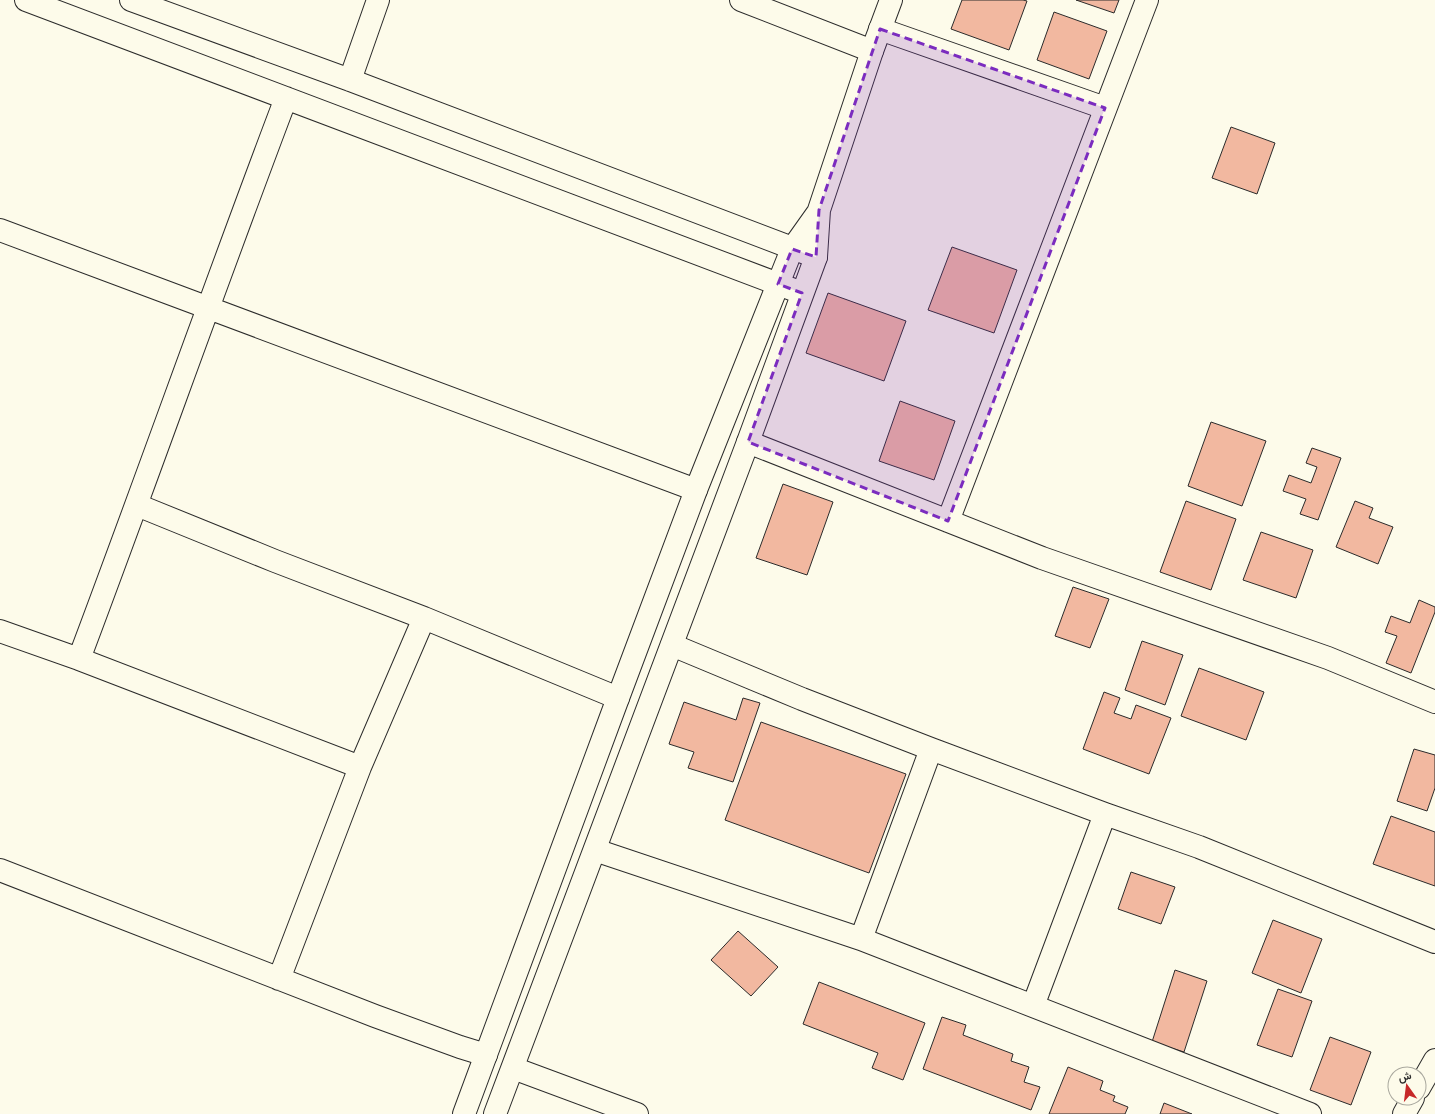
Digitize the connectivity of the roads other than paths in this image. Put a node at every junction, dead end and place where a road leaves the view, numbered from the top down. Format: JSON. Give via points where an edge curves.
{"nodes":[{"id":1,"x":26,"y":0,"type":"edge"},
{"id":2,"x":131,"y":0,"type":"edge"},
{"id":3,"x":378,"y":0,"type":"edge"},
{"id":4,"x":741,"y":0,"type":"edge"},
{"id":5,"x":892,"y":0,"type":"edge"},
{"id":6,"x":1147,"y":0,"type":"edge"},
{"id":7,"x":880,"y":29,"type":"junction"},
{"id":8,"x":872,"y":51,"type":"junction"},
{"id":9,"x":350,"y":80,"type":"junction"},
{"id":10,"x":286,"y":98,"type":"junction"},
{"id":11,"x":1106,"y":108,"type":"junction"},
{"id":12,"x":819,"y":210,"type":"junction"},
{"id":13,"x":2,"y":236,"type":"edge"},
{"id":14,"x":792,"y":249,"type":"junction"},
{"id":15,"x":816,"y":257,"type":"junction"},
{"id":16,"x":778,"y":284,"type":"junction"},
{"id":17,"x":802,"y":293,"type":"junction"},
{"id":18,"x":208,"y":307,"type":"junction"},
{"id":19,"x":748,"y":442,"type":"junction"},
{"id":20,"x":696,"y":490,"type":"junction"},
{"id":21,"x":137,"y":505,"type":"junction"},
{"id":22,"x":948,"y":521,"type":"junction"},
{"id":23,"x":424,"y":618,"type":"junction"},
{"id":24,"x":0,"y":631,"type":"edge"},
{"id":25,"x":672,"y":645,"type":"junction"},
{"id":26,"x":80,"y":659,"type":"junction"},
{"id":27,"x":618,"y":698,"type":"junction"},
{"id":28,"x":1435,"y":702,"type":"edge"},
{"id":29,"x":931,"y":749,"type":"junction"},
{"id":30,"x":360,"y":767,"type":"junction"},
{"id":31,"x":1105,"y":814,"type":"junction"},
{"id":32,"x":595,"y":850,"type":"junction"},
{"id":33,"x":0,"y":870,"type":"edge"},
{"id":34,"x":861,"y":939,"type":"junction"},
{"id":35,"x":1435,"y":942,"type":"edge"},
{"id":36,"x":279,"y":979,"type":"junction"},
{"id":37,"x":1033,"y":1006,"type":"junction"},
{"id":38,"x":486,"y":1055,"type":"junction"},
{"id":39,"x":1435,"y":1060,"type":"edge"},
{"id":40,"x":513,"y":1068,"type":"junction"},
{"id":41,"x":1427,"y":1074,"type":"edge"},
{"id":42,"x":464,"y":1114,"type":"edge"},
{"id":43,"x":495,"y":1114,"type":"edge"},
{"id":44,"x":637,"y":1114,"type":"edge"},
{"id":45,"x":1310,"y":1114,"type":"edge"}],
"edges":[{"from":1,"to":10,"type":"street"},
{"from":2,"to":9,"type":"street"},
{"from":3,"to":9,"type":"street"},
{"from":4,"to":8,"type":"street"},
{"from":5,"to":7,"type":"street"},
{"from":6,"to":11,"type":"street"},
{"from":7,"to":8,"type":"street"},
{"from":7,"to":11,"type":"street"},
{"from":8,"to":12,"type":"street"},
{"from":9,"to":14,"type":"street"},
{"from":10,"to":16,"type":"street"},
{"from":10,"to":18,"type":"street"},
{"from":11,"to":22,"type":"street"},
{"from":12,"to":14,"type":"street"},
{"from":12,"to":15,"type":"street"},
{"from":13,"to":18,"type":"street"},
{"from":14,"to":15,"type":"street"},
{"from":14,"to":16,"type":"street"},
{"from":15,"to":17,"type":"street"},
{"from":16,"to":17,"type":"street"},
{"from":16,"to":20,"type":"street"},
{"from":17,"to":19,"type":"street"},
{"from":18,"to":20,"type":"street"},
{"from":18,"to":21,"type":"street"},
{"from":19,"to":22,"type":"street"},
{"from":19,"to":25,"type":"street"},
{"from":20,"to":27,"type":"street"},
{"from":21,"to":23,"type":"street"},
{"from":21,"to":26,"type":"street"},
{"from":22,"to":28,"type":"street","via":[[1042,558],[1328,658]]},
{"from":23,"to":27,"type":"street"},
{"from":23,"to":30,"type":"street"},
{"from":24,"to":26,"type":"street"},
{"from":25,"to":29,"type":"street"},
{"from":25,"to":32,"type":"street"},
{"from":26,"to":30,"type":"street"},
{"from":27,"to":38,"type":"street"},
{"from":29,"to":31,"type":"street"},
{"from":29,"to":34,"type":"street"},
{"from":30,"to":36,"type":"street"},
{"from":31,"to":35,"type":"street","via":[[1199,847]]},
{"from":31,"to":37,"type":"street"},
{"from":32,"to":34,"type":"street"},
{"from":32,"to":40,"type":"street"},
{"from":33,"to":36,"type":"street"},
{"from":34,"to":37,"type":"street"},
{"from":36,"to":38,"type":"street"},
{"from":37,"to":45,"type":"street"},
{"from":38,"to":42,"type":"street"},
{"from":39,"to":41,"type":"street"},
{"from":40,"to":43,"type":"street"},
{"from":40,"to":44,"type":"street"}]}
